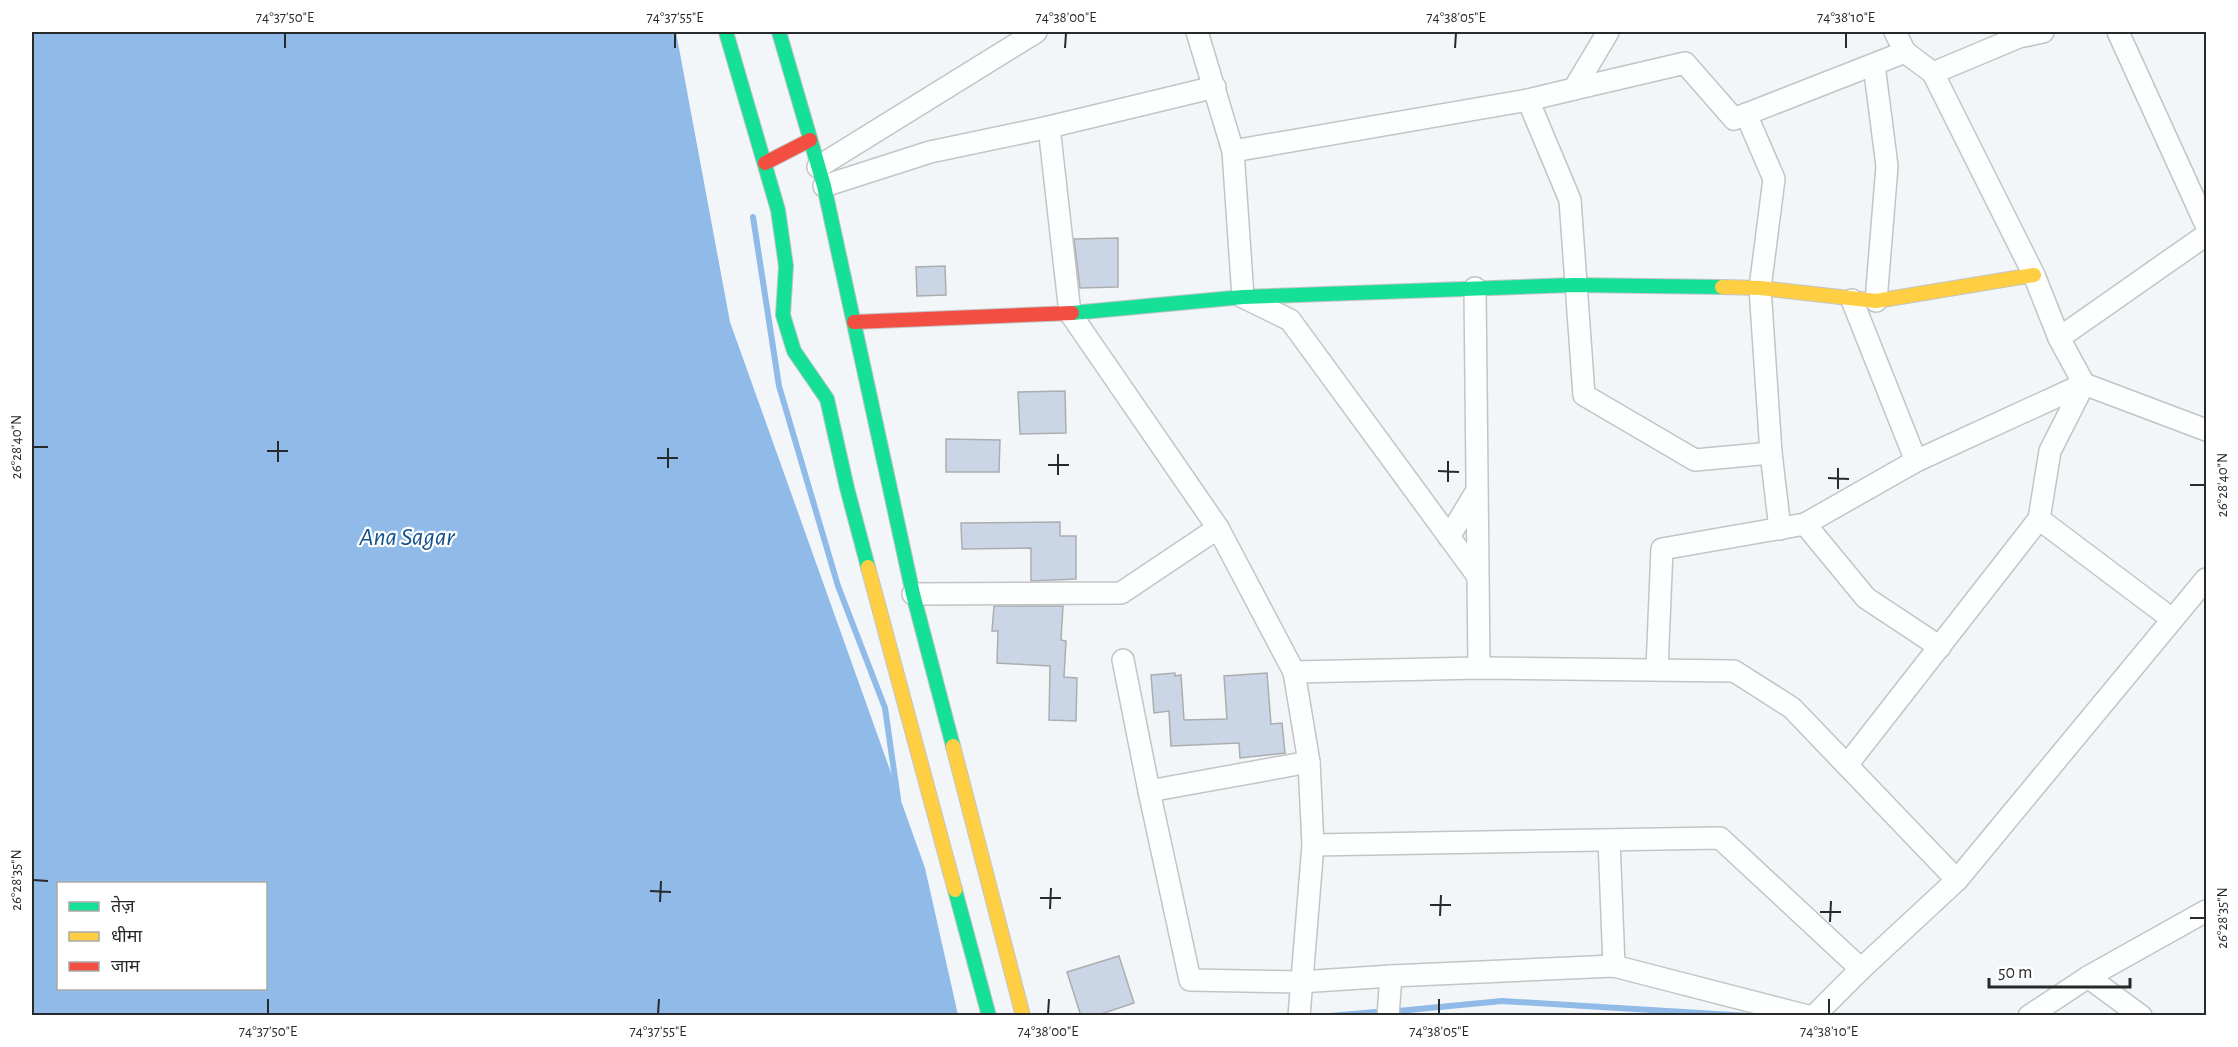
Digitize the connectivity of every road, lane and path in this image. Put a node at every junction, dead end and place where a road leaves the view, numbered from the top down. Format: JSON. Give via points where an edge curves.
{"nodes":[{"id":1,"x":726,"y":32,"type":"edge"},
{"id":2,"x":779,"y":32,"type":"edge"},
{"id":3,"x":1036,"y":32,"type":"edge"},
{"id":4,"x":1197,"y":32,"type":"edge"},
{"id":5,"x":1608,"y":32,"type":"edge"},
{"id":6,"x":1895,"y":32,"type":"edge"},
{"id":7,"x":2043,"y":32,"type":"edge"},
{"id":8,"x":2118,"y":32,"type":"edge"},
{"id":9,"x":1905,"y":52,"type":"junction"},
{"id":10,"x":1874,"y":65,"type":"junction"},
{"id":11,"x":1933,"y":73,"type":"junction"},
{"id":12,"x":1215,"y":87,"type":"junction"},
{"id":13,"x":1574,"y":89,"type":"junction"},
{"id":14,"x":1528,"y":100,"type":"junction"},
{"id":15,"x":1746,"y":114,"type":"junction"},
{"id":16,"x":1049,"y":127,"type":"junction"},
{"id":17,"x":810,"y":140,"type":"junction"},
{"id":18,"x":1233,"y":151,"type":"junction"},
{"id":19,"x":765,"y":163,"type":"junction"},
{"id":20,"x":821,"y":177,"type":"junction"},
{"id":21,"x":2206,"y":225,"type":"edge"},
{"id":22,"x":2206,"y":235,"type":"edge"},
{"id":23,"x":2034,"y":275,"type":"junction"},
{"id":24,"x":1574,"y":285,"type":"junction"},
{"id":25,"x":1474,"y":288,"type":"junction"},
{"id":26,"x":1760,"y":288,"type":"junction"},
{"id":27,"x":1244,"y":297,"type":"junction"},
{"id":28,"x":1852,"y":300,"type":"junction"},
{"id":29,"x":1876,"y":301,"type":"junction"},
{"id":30,"x":1070,"y":313,"type":"junction"},
{"id":31,"x":854,"y":322,"type":"junction"},
{"id":32,"x":2059,"y":338,"type":"junction"},
{"id":33,"x":2084,"y":384,"type":"junction"},
{"id":34,"x":2206,"y":430,"type":"edge"},
{"id":35,"x":1771,"y":453,"type":"junction"},
{"id":36,"x":1917,"y":461,"type":"junction"},
{"id":37,"x":1476,"y":492,"type":"junction"},
{"id":38,"x":2039,"y":519,"type":"junction"},
{"id":39,"x":1805,"y":524,"type":"junction"},
{"id":40,"x":1218,"y":528,"type":"junction"},
{"id":41,"x":1780,"y":529,"type":"junction"},
{"id":42,"x":1449,"y":537,"type":"junction"},
{"id":43,"x":1477,"y":575,"type":"junction"},
{"id":44,"x":2206,"y":579,"type":"edge"},
{"id":45,"x":913,"y":594,"type":"junction"},
{"id":46,"x":2172,"y":619,"type":"junction"},
{"id":47,"x":1940,"y":647,"type":"junction"},
{"id":48,"x":1123,"y":660,"type":"dead end"},
{"id":49,"x":1479,"y":668,"type":"junction"},
{"id":50,"x":1657,"y":669,"type":"junction"},
{"id":51,"x":1294,"y":672,"type":"junction"},
{"id":52,"x":1309,"y":762,"type":"junction"},
{"id":53,"x":1847,"y":765,"type":"junction"},
{"id":54,"x":1149,"y":791,"type":"junction"},
{"id":55,"x":1609,"y":840,"type":"junction"},
{"id":56,"x":1313,"y":845,"type":"junction"},
{"id":57,"x":1957,"y":880,"type":"junction"},
{"id":58,"x":2206,"y":911,"type":"edge"},
{"id":59,"x":1614,"y":966,"type":"junction"},
{"id":60,"x":1861,"y":969,"type":"junction"},
{"id":61,"x":1391,"y":976,"type":"junction"},
{"id":62,"x":2088,"y":977,"type":"junction"},
{"id":63,"x":1300,"y":982,"type":"junction"},
{"id":64,"x":1006,"y":1014,"type":"edge"},
{"id":65,"x":1299,"y":1016,"type":"edge"},
{"id":66,"x":1388,"y":1016,"type":"edge"},
{"id":67,"x":1808,"y":1016,"type":"edge"},
{"id":68,"x":1814,"y":1016,"type":"edge"},
{"id":69,"x":2029,"y":1016,"type":"edge"},
{"id":70,"x":2141,"y":1016,"type":"edge"}],
"edges":[{"from":1,"to":19,"type":"street"},
{"from":2,"to":17,"type":"street"},
{"from":3,"to":20,"type":"street"},
{"from":4,"to":12,"type":"street"},
{"from":5,"to":13,"type":"street"},
{"from":6,"to":9,"type":"street"},
{"from":7,"to":11,"type":"street","via":[[2019,37]]},
{"from":8,"to":21,"type":"street"},
{"from":9,"to":10,"type":"street"},
{"from":9,"to":11,"type":"street"},
{"from":10,"to":15,"type":"street"},
{"from":10,"to":29,"type":"street","via":[[1887,166]]},
{"from":11,"to":23,"type":"street"},
{"from":12,"to":16,"type":"street"},
{"from":12,"to":18,"type":"street"},
{"from":13,"to":14,"type":"street"},
{"from":13,"to":15,"type":"street","via":[[1685,63],[1734,119]]},
{"from":14,"to":18,"type":"street"},
{"from":14,"to":24,"type":"street","via":[[1570,200]]},
{"from":15,"to":26,"type":"street","via":[[1774,179]]},
{"from":16,"to":20,"type":"street"},
{"from":16,"to":30,"type":"street"},
{"from":17,"to":19,"type":"street"},
{"from":17,"to":20,"type":"street"},
{"from":18,"to":27,"type":"street"},
{"from":19,"to":64,"type":"street","via":[[778,210],[786,266],[783,315],[794,351],[827,399],[847,488]]},
{"from":20,"to":31,"type":"street"},
{"from":22,"to":32,"type":"street"},
{"from":23,"to":29,"type":"street"},
{"from":23,"to":32,"type":"street"},
{"from":24,"to":25,"type":"street"},
{"from":24,"to":26,"type":"street"},
{"from":24,"to":35,"type":"street","via":[[1584,395],[1695,460]]},
{"from":25,"to":27,"type":"street"},
{"from":25,"to":37,"type":"street"},
{"from":26,"to":28,"type":"street"},
{"from":26,"to":35,"type":"street"},
{"from":27,"to":30,"type":"street"},
{"from":27,"to":42,"type":"street","via":[[1290,320]]},
{"from":28,"to":29,"type":"street"},
{"from":28,"to":36,"type":"street"},
{"from":30,"to":31,"type":"street"},
{"from":30,"to":40,"type":"street"},
{"from":31,"to":45,"type":"street"},
{"from":32,"to":33,"type":"street"},
{"from":33,"to":34,"type":"street"},
{"from":33,"to":36,"type":"street"},
{"from":33,"to":38,"type":"street","via":[[2050,452]]},
{"from":35,"to":41,"type":"street"},
{"from":36,"to":39,"type":"street"},
{"from":37,"to":42,"type":"street"},
{"from":37,"to":43,"type":"street"},
{"from":38,"to":46,"type":"street"},
{"from":38,"to":47,"type":"street"},
{"from":39,"to":41,"type":"street"},
{"from":39,"to":47,"type":"street","via":[[1866,598]]},
{"from":40,"to":45,"type":"street","via":[[1121,593]]},
{"from":40,"to":51,"type":"street"},
{"from":41,"to":50,"type":"street","via":[[1662,549]]},
{"from":42,"to":43,"type":"street"},
{"from":43,"to":49,"type":"street"},
{"from":44,"to":46,"type":"street"},
{"from":45,"to":64,"type":"street"},
{"from":46,"to":57,"type":"street"},
{"from":47,"to":53,"type":"street"},
{"from":48,"to":54,"type":"street"},
{"from":49,"to":50,"type":"street"},
{"from":49,"to":51,"type":"street"},
{"from":50,"to":53,"type":"street","via":[[1734,671],[1792,708]]},
{"from":51,"to":52,"type":"street"},
{"from":52,"to":54,"type":"street"},
{"from":52,"to":56,"type":"street"},
{"from":53,"to":57,"type":"street"},
{"from":54,"to":63,"type":"street","via":[[1190,980]]},
{"from":55,"to":56,"type":"street"},
{"from":55,"to":59,"type":"street"},
{"from":55,"to":60,"type":"street","via":[[1720,838]]},
{"from":56,"to":63,"type":"street"},
{"from":57,"to":60,"type":"street"},
{"from":58,"to":62,"type":"street"},
{"from":59,"to":61,"type":"street"},
{"from":59,"to":67,"type":"street"},
{"from":60,"to":68,"type":"street"},
{"from":61,"to":63,"type":"street"},
{"from":61,"to":66,"type":"street"},
{"from":62,"to":69,"type":"street"},
{"from":62,"to":70,"type":"street"},
{"from":63,"to":65,"type":"street"}]}
